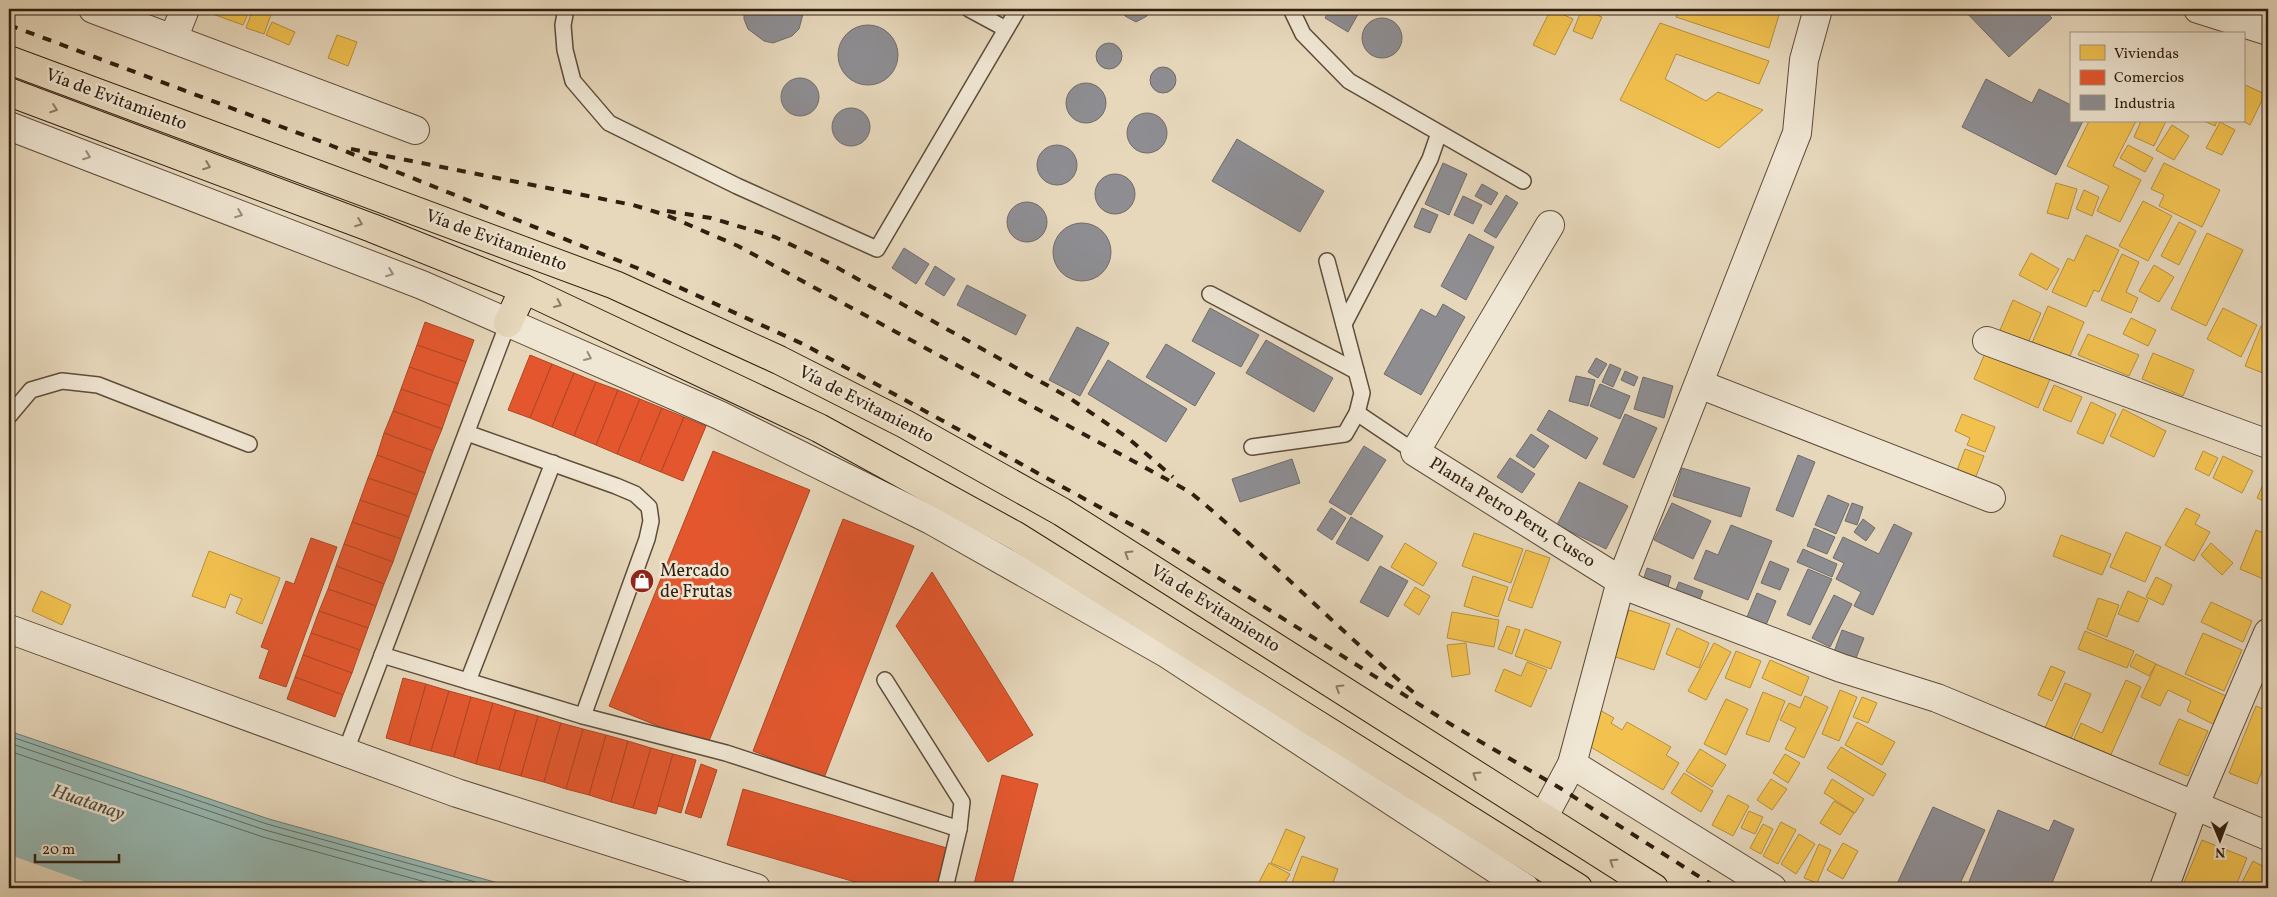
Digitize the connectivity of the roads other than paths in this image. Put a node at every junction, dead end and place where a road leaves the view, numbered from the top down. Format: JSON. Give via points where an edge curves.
{"nodes":[{"id":1,"x":93,"y":9,"type":"edge"},
{"id":2,"x":185,"y":9,"type":"edge"},
{"id":3,"x":566,"y":9,"type":"edge"},
{"id":4,"x":969,"y":9,"type":"edge"},
{"id":5,"x":1018,"y":9,"type":"edge"},
{"id":6,"x":1291,"y":9,"type":"edge"},
{"id":7,"x":1818,"y":9,"type":"edge"},
{"id":8,"x":2198,"y":9,"type":"edge"},
{"id":9,"x":1006,"y":29,"type":"junction"},
{"id":10,"x":2268,"y":31,"type":"edge"},
{"id":11,"x":173,"y":39,"type":"junction"},
{"id":12,"x":9,"y":60,"type":"edge"},
{"id":13,"x":9,"y":92,"type":"edge"},
{"id":14,"x":9,"y":126,"type":"edge"},
{"id":15,"x":415,"y":130,"type":"dead end"},
{"id":16,"x":1439,"y":133,"type":"junction"},
{"id":17,"x":1523,"y":181,"type":"dead end"},
{"id":18,"x":1550,"y":225,"type":"dead end"},
{"id":19,"x":1327,"y":261,"type":"dead end"},
{"id":20,"x":524,"y":289,"type":"junction"},
{"id":21,"x":1210,"y":294,"type":"dead end"},
{"id":22,"x":508,"y":323,"type":"junction"},
{"id":23,"x":1344,"y":324,"type":"junction"},
{"id":24,"x":1987,"y":341,"type":"dead end"},
{"id":25,"x":1356,"y":372,"type":"junction"},
{"id":26,"x":1699,"y":384,"type":"junction"},
{"id":27,"x":1357,"y":413,"type":"junction"},
{"id":28,"x":9,"y":416,"type":"edge"},
{"id":29,"x":467,"y":433,"type":"junction"},
{"id":30,"x":248,"y":444,"type":"dead end"},
{"id":31,"x":2268,"y":444,"type":"edge"},
{"id":32,"x":1252,"y":447,"type":"dead end"},
{"id":33,"x":1415,"y":452,"type":"junction"},
{"id":34,"x":553,"y":463,"type":"junction"},
{"id":35,"x":1991,"y":498,"type":"dead end"},
{"id":36,"x":1621,"y":581,"type":"junction"},
{"id":37,"x":9,"y":629,"type":"edge"},
{"id":38,"x":2268,"y":633,"type":"edge"},
{"id":39,"x":1171,"y":645,"type":"junction"},
{"id":40,"x":382,"y":656,"type":"junction"},
{"id":41,"x":885,"y":680,"type":"dead end"},
{"id":42,"x":468,"y":681,"type":"junction"},
{"id":43,"x":583,"y":716,"type":"junction"},
{"id":44,"x":345,"y":753,"type":"junction"},
{"id":45,"x":1572,"y":764,"type":"junction"},
{"id":46,"x":2195,"y":804,"type":"junction"},
{"id":47,"x":1543,"y":818,"type":"junction"},
{"id":48,"x":959,"y":829,"type":"junction"},
{"id":49,"x":2268,"y":836,"type":"edge"},
{"id":50,"x":756,"y":888,"type":"edge"},
{"id":51,"x":945,"y":888,"type":"edge"},
{"id":52,"x":1525,"y":888,"type":"edge"},
{"id":53,"x":1578,"y":888,"type":"edge"},
{"id":54,"x":1654,"y":888,"type":"edge"},
{"id":55,"x":1772,"y":888,"type":"edge"},
{"id":56,"x":2164,"y":888,"type":"edge"}],
"edges":[{"from":1,"to":11,"type":"street"},
{"from":2,"to":11,"type":"street"},
{"from":3,"to":9,"type":"lane","via":[[562,25],[573,80],[609,123],[737,186],[877,249]]},
{"from":4,"to":9,"type":"lane"},
{"from":5,"to":9,"type":"lane"},
{"from":6,"to":16,"type":"lane","via":[[1302,34],[1349,81]]},
{"from":7,"to":26,"type":"street","via":[[1804,60],[1797,133]]},
{"from":8,"to":10,"type":"street"},
{"from":11,"to":15,"type":"street"},
{"from":47,"to":12,"type":"highway","name":"Vía de Evitamiento","one_way":true,"via":[[1062,512],[905,424],[779,360],[615,285]]},
{"from":13,"to":20,"type":"highway","name":"Vía de Evitamiento","one_way":true,"via":[[372,228]]},
{"from":14,"to":22,"type":"street","one_way":true,"via":[[422,285]]},
{"from":16,"to":17,"type":"lane"},
{"from":16,"to":23,"type":"lane","via":[[1430,159]]},
{"from":18,"to":33,"type":"street","name":"Planta Petro Peru, Cusco"},
{"from":19,"to":23,"type":"lane"},
{"from":20,"to":22,"type":"highway"},
{"from":20,"to":39,"type":"highway","name":"Vía de Evitamiento","one_way":true,"via":[[819,428],[1016,536]]},
{"from":21,"to":25,"type":"lane"},
{"from":22,"to":29,"type":"lane"},
{"from":22,"to":39,"type":"street","one_way":true,"via":[[719,415],[931,520]]},
{"from":23,"to":25,"type":"lane"},
{"from":24,"to":31,"type":"street"},
{"from":25,"to":27,"type":"lane","via":[[1362,393]]},
{"from":26,"to":35,"type":"street"},
{"from":26,"to":36,"type":"street"},
{"from":27,"to":32,"type":"lane","via":[[1344,434]]},
{"from":27,"to":33,"type":"lane"},
{"from":28,"to":30,"type":"lane","via":[[32,390],[62,381],[98,385]]},
{"from":29,"to":34,"type":"lane"},
{"from":29,"to":40,"type":"lane"},
{"from":33,"to":36,"type":"street","name":"Planta Petro Peru, Cusco"},
{"from":34,"to":42,"type":"lane"},
{"from":34,"to":43,"type":"lane","via":[[635,494],[649,507],[651,521]]},
{"from":36,"to":45,"type":"street"},
{"from":36,"to":46,"type":"street","name":"Planta Petro Peru, Cusco","via":[[1636,590],[1841,668],[1937,698]]},
{"from":37,"to":44,"type":"street"},
{"from":38,"to":46,"type":"street"},
{"from":39,"to":52,"type":"street"},
{"from":39,"to":53,"type":"highway","name":"Vía de Evitamiento"},
{"from":40,"to":42,"type":"lane"},
{"from":40,"to":44,"type":"lane"},
{"from":41,"to":48,"type":"lane","via":[[962,802]]},
{"from":42,"to":43,"type":"lane"},
{"from":43,"to":48,"type":"lane","via":[[726,753]]},
{"from":44,"to":50,"type":"street","via":[[457,793]]},
{"from":45,"to":47,"type":"street"},
{"from":45,"to":55,"type":"street"},
{"from":46,"to":49,"type":"street","name":"Planta Petro Peru, Cusco"},
{"from":46,"to":56,"type":"street"},
{"from":54,"to":47,"type":"highway","name":"Vía de Evitamiento","one_way":true},
{"from":48,"to":51,"type":"lane"}]}
